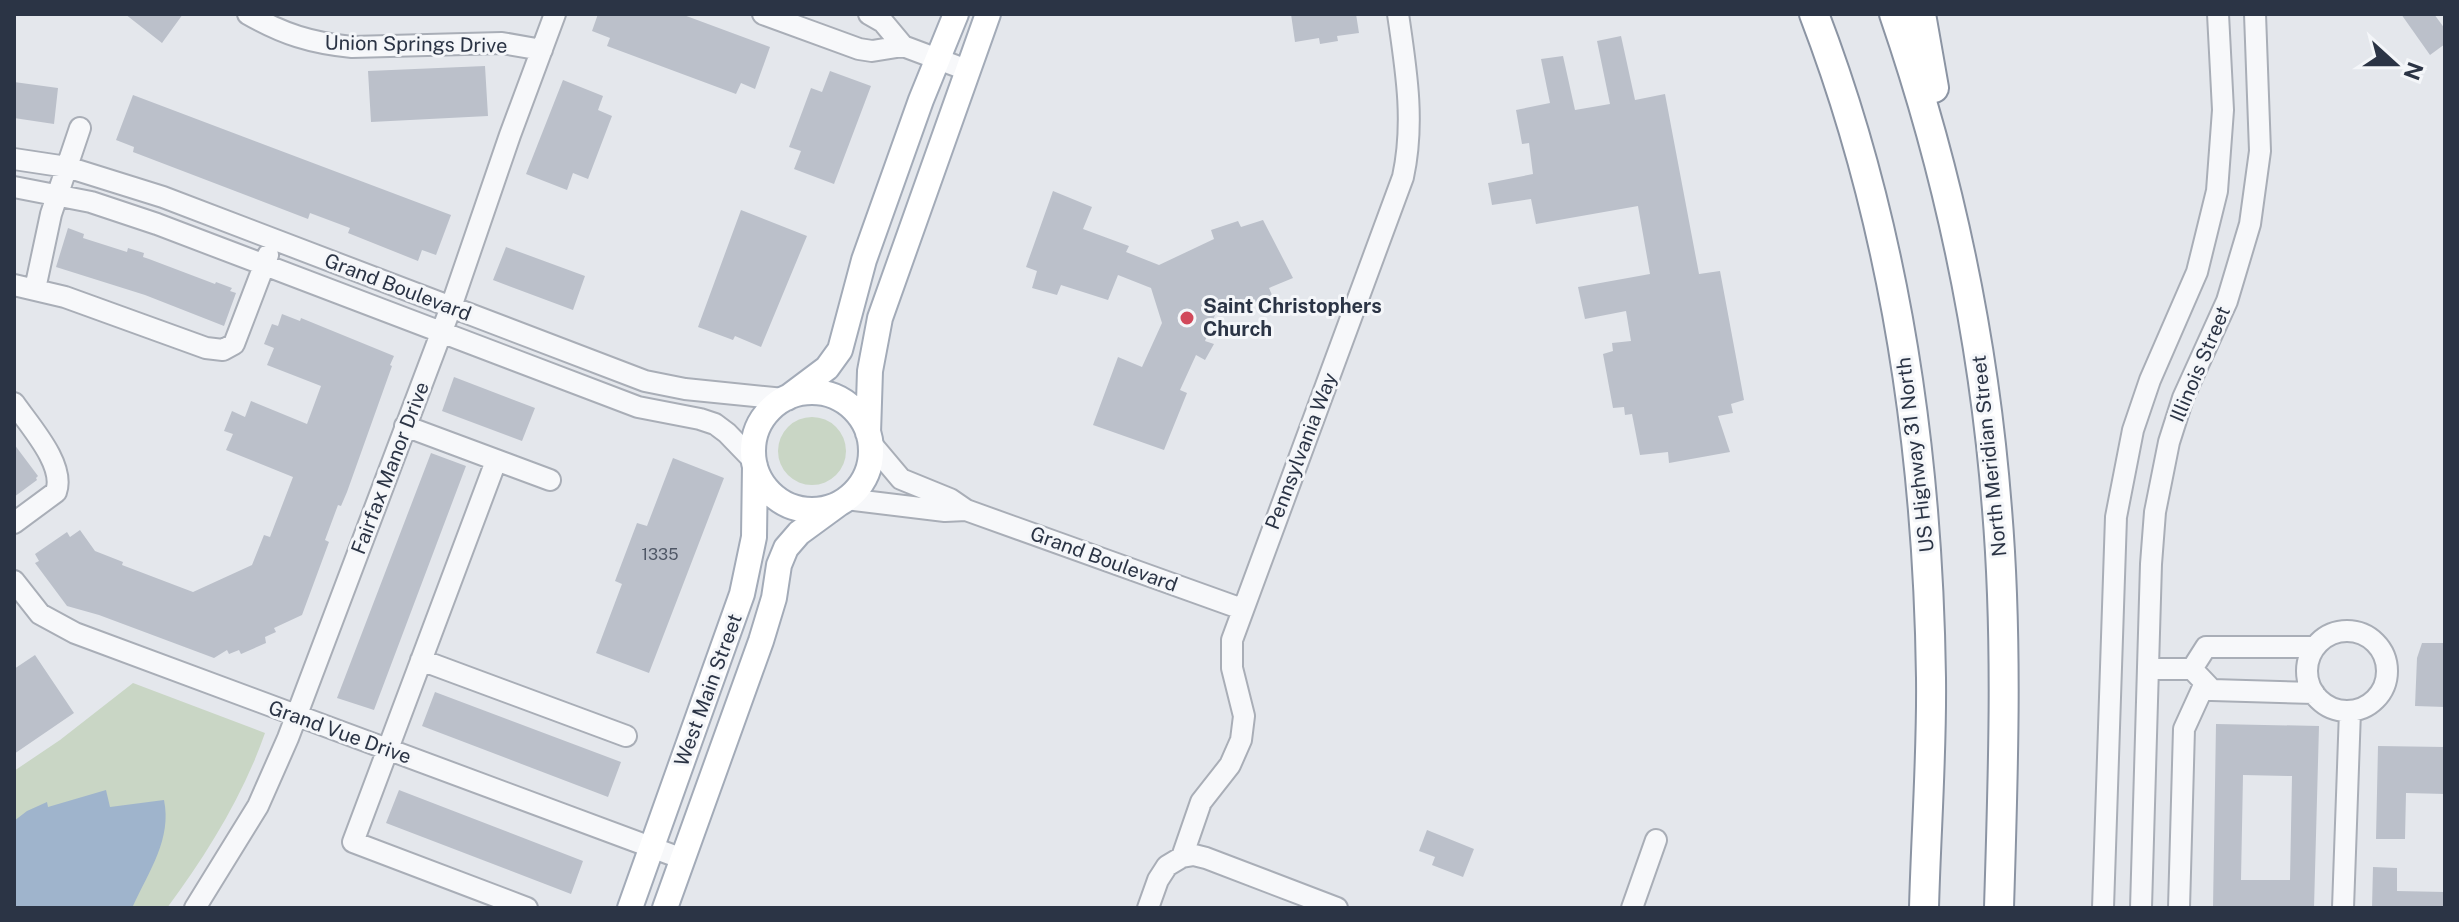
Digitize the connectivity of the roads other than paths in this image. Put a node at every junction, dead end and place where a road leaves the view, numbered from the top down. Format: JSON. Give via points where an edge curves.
{"nodes":[{"id":1,"x":248,"y":14,"type":"edge"},
{"id":2,"x":555,"y":14,"type":"edge"},
{"id":3,"x":763,"y":14,"type":"edge"},
{"id":4,"x":869,"y":14,"type":"edge"},
{"id":5,"x":956,"y":14,"type":"edge"},
{"id":6,"x":988,"y":14,"type":"edge"},
{"id":7,"x":1398,"y":14,"type":"edge"},
{"id":8,"x":1814,"y":14,"type":"edge"},
{"id":9,"x":1894,"y":14,"type":"edge"},
{"id":10,"x":1921,"y":14,"type":"edge"},
{"id":11,"x":2218,"y":14,"type":"edge"},
{"id":12,"x":2255,"y":14,"type":"edge"},
{"id":13,"x":903,"y":46,"type":"junction"},
{"id":14,"x":542,"y":50,"type":"junction"},
{"id":15,"x":937,"y":59,"type":"junction"},
{"id":16,"x":967,"y":70,"type":"junction"},
{"id":17,"x":80,"y":128,"type":"dead end"},
{"id":18,"x":14,"y":159,"type":"edge"},
{"id":19,"x":67,"y":167,"type":"junction"},
{"id":20,"x":14,"y":187,"type":"edge"},
{"id":21,"x":57,"y":196,"type":"junction"},
{"id":22,"x":1957,"y":231,"type":"junction"},
{"id":23,"x":274,"y":240,"type":"junction"},
{"id":24,"x":264,"y":265,"type":"junction"},
{"id":25,"x":14,"y":285,"type":"edge"},
{"id":26,"x":35,"y":289,"type":"junction"},
{"id":27,"x":451,"y":307,"type":"junction"},
{"id":28,"x":441,"y":333,"type":"junction"},
{"id":29,"x":785,"y":399,"type":"junction"},
{"id":30,"x":14,"y":403,"type":"edge"},
{"id":31,"x":405,"y":426,"type":"junction"},
{"id":32,"x":869,"y":437,"type":"junction"},
{"id":33,"x":496,"y":461,"type":"junction"},
{"id":34,"x":754,"y":464,"type":"junction"},
{"id":35,"x":550,"y":480,"type":"dead end"},
{"id":36,"x":843,"y":501,"type":"junction"},
{"id":37,"x":966,"y":510,"type":"junction"},
{"id":38,"x":14,"y":523,"type":"edge"},
{"id":39,"x":14,"y":581,"type":"edge"},
{"id":40,"x":1242,"y":609,"type":"junction"},
{"id":41,"x":2314,"y":647,"type":"junction"},
{"id":42,"x":421,"y":660,"type":"junction"},
{"id":43,"x":2148,"y":669,"type":"junction"},
{"id":44,"x":2198,"y":676,"type":"junction"},
{"id":45,"x":2314,"y":693,"type":"junction"},
{"id":46,"x":2350,"y":711,"type":"junction"},
{"id":47,"x":297,"y":716,"type":"junction"},
{"id":48,"x":626,"y":736,"type":"dead end"},
{"id":49,"x":388,"y":750,"type":"junction"},
{"id":50,"x":1656,"y":840,"type":"dead end"},
{"id":51,"x":652,"y":848,"type":"junction"},
{"id":52,"x":1182,"y":857,"type":"junction"},
{"id":53,"x":683,"y":859,"type":"junction"},
{"id":54,"x":195,"y":908,"type":"edge"},
{"id":55,"x":527,"y":908,"type":"edge"},
{"id":56,"x":630,"y":908,"type":"edge"},
{"id":57,"x":665,"y":908,"type":"edge"},
{"id":58,"x":1148,"y":908,"type":"edge"},
{"id":59,"x":1337,"y":908,"type":"edge"},
{"id":60,"x":1632,"y":908,"type":"edge"},
{"id":61,"x":1924,"y":908,"type":"edge"},
{"id":62,"x":1999,"y":908,"type":"edge"},
{"id":63,"x":2103,"y":908,"type":"edge"},
{"id":64,"x":2141,"y":908,"type":"edge"},
{"id":65,"x":2179,"y":908,"type":"edge"},
{"id":66,"x":2343,"y":908,"type":"edge"}],
"edges":[{"from":1,"to":14,"type":"street","name":"Union Springs Drive","via":[[294,38],[327,45],[502,43]]},
{"from":2,"to":14,"type":"street","name":"Fairfax Manor Drive"},
{"from":3,"to":13,"type":"street","via":[[859,49]]},
{"from":4,"to":13,"type":"street"},
{"from":5,"to":15,"type":"main road"},
{"from":6,"to":16,"type":"main road"},
{"from":7,"to":40,"type":"street","name":"Pennsylvania Way","via":[[1410,124],[1403,177]]},
{"from":8,"to":61,"type":"highway","name":"US Highway 31 North","via":[[1875,210],[1916,447],[1931,668]]},
{"from":9,"to":22,"type":"highway","name":"North Meridian Street"},
{"from":10,"to":22,"type":"highway"},
{"from":11,"to":63,"type":"street","name":"Illinois Street","via":[[2223,110],[2214,204],[2197,272],[2137,416],[2116,517]]},
{"from":12,"to":43,"type":"street","name":"Illinois Street","via":[[2261,125],[2253,203],[2227,301],[2183,398],[2164,465],[2152,540]]},
{"from":13,"to":15,"type":"street"},
{"from":14,"to":27,"type":"street","name":"Fairfax Manor Drive"},
{"from":15,"to":16,"type":"street"},
{"from":15,"to":29,"type":"main road","via":[[861,269],[843,344],[827,368]]},
{"from":16,"to":32,"type":"main road","via":[[880,318],[870,371]]},
{"from":17,"to":19,"type":"street"},
{"from":18,"to":19,"type":"street","name":"Grand Boulevard"},
{"from":19,"to":21,"type":"street"},
{"from":19,"to":23,"type":"street","name":"Grand Boulevard"},
{"from":20,"to":21,"type":"street","name":"Grand Boulevard"},
{"from":21,"to":24,"type":"street","name":"Grand Boulevard","via":[[114,209]]},
{"from":21,"to":26,"type":"street"},
{"from":22,"to":62,"type":"highway","name":"North Meridian Street","via":[[1981,361],[1998,510],[2004,645]]},
{"from":23,"to":24,"type":"street"},
{"from":23,"to":27,"type":"street","name":"Grand Boulevard"},
{"from":24,"to":26,"type":"street","via":[[234,344],[223,350]]},
{"from":24,"to":28,"type":"street","name":"Grand Boulevard"},
{"from":25,"to":26,"type":"street"},
{"from":27,"to":28,"type":"street","name":"Fairfax Manor Drive"},
{"from":27,"to":29,"type":"street","name":"Grand Boulevard","via":[[645,381]]},
{"from":28,"to":31,"type":"street","name":"Fairfax Manor Drive"},
{"from":28,"to":34,"type":"street","name":"Grand Boulevard","via":[[638,407],[707,421],[727,433]]},
{"from":29,"to":32,"type":"main road","via":[[811,392],[838,398],[853,409]]},
{"from":29,"to":34,"type":"main road","via":[[761,422]]},
{"from":30,"to":38,"type":"street","via":[[60,477],[56,492]]},
{"from":31,"to":33,"type":"street"},
{"from":31,"to":47,"type":"street","name":"Fairfax Manor Drive"},
{"from":32,"to":36,"type":"main road","via":[[865,477]]},
{"from":32,"to":37,"type":"street","name":"Grand Boulevard","via":[[901,479]]},
{"from":33,"to":35,"type":"street"},
{"from":33,"to":42,"type":"street"},
{"from":34,"to":36,"type":"main road","via":[[767,489],[785,503],[818,510]]},
{"from":34,"to":51,"type":"main road","name":"West Main Street","via":[[754,532],[745,585]]},
{"from":36,"to":37,"type":"street","name":"Grand Boulevard"},
{"from":36,"to":53,"type":"main road","name":"West Main Street","via":[[799,533],[784,553],[761,641]]},
{"from":37,"to":40,"type":"street","name":"Grand Boulevard"},
{"from":39,"to":47,"type":"street","name":"Grand Vue Drive","via":[[54,624]]},
{"from":40,"to":52,"type":"street","name":"Pennsylvania Way","via":[[1232,640],[1232,668],[1244,716],[1241,740],[1230,765],[1201,802]]},
{"from":41,"to":44,"type":"street","via":[[2206,647]]},
{"from":41,"to":45,"type":"street","via":[[2307,674]]},
{"from":41,"to":46,"type":"street","via":[[2324,637],[2351,631],[2375,643],[2383,655],[2386,679],[2381,691],[2373,701]]},
{"from":42,"to":48,"type":"street"},
{"from":42,"to":49,"type":"street"},
{"from":43,"to":44,"type":"street"},
{"from":43,"to":64,"type":"street","name":"Illinois Street"},
{"from":44,"to":45,"type":"street","via":[[2212,690]]},
{"from":44,"to":65,"type":"street","via":[[2184,729]]},
{"from":45,"to":46,"type":"street","via":[[2326,706]]},
{"from":46,"to":66,"type":"street"},
{"from":47,"to":49,"type":"street","name":"Grand Vue Drive"},
{"from":47,"to":54,"type":"street","name":"Fairfax Manor Drive","via":[[258,806]]},
{"from":49,"to":51,"type":"street","name":"Grand Vue Drive"},
{"from":49,"to":55,"type":"street","via":[[353,842]]},
{"from":50,"to":60,"type":"street"},
{"from":51,"to":53,"type":"street","name":"Grand Vue Drive"},
{"from":51,"to":56,"type":"main road","name":"West Main Street"},
{"from":52,"to":58,"type":"street","via":[[1167,866]]},
{"from":52,"to":59,"type":"street","via":[[1206,858]]},
{"from":53,"to":57,"type":"main road","name":"West Main Street"}]}
